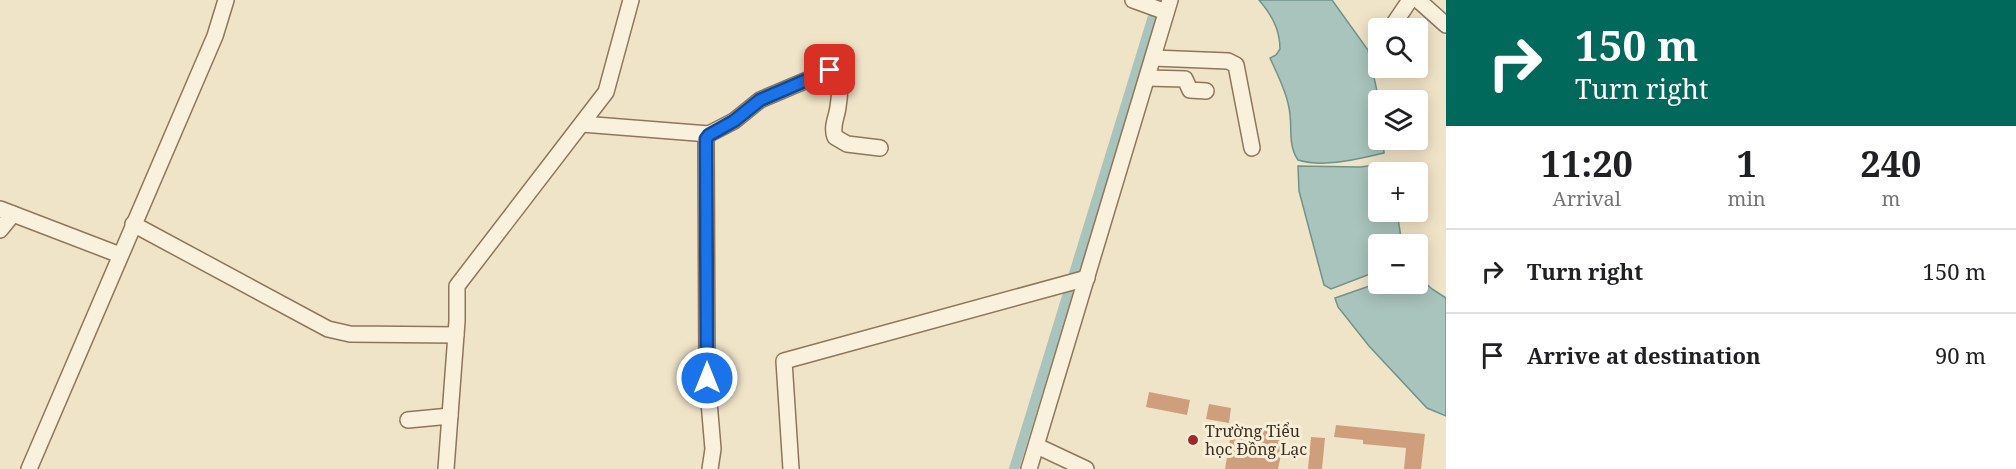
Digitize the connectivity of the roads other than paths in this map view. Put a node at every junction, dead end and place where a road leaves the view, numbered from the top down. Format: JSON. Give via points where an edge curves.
{"nodes":[{"id":1,"x":226,"y":0,"type":"edge"},
{"id":2,"x":631,"y":0,"type":"edge"},
{"id":3,"x":1132,"y":0,"type":"edge"},
{"id":4,"x":1410,"y":0,"type":"edge"},
{"id":5,"x":1418,"y":0,"type":"edge"},
{"id":6,"x":1161,"y":7,"type":"edge"},
{"id":7,"x":1398,"y":18,"type":"edge"},
{"id":8,"x":1446,"y":25,"type":"edge"},
{"id":9,"x":1153,"y":58,"type":"junction"},
{"id":10,"x":1147,"y":78,"type":"junction"},
{"id":11,"x":1206,"y":91,"type":"dead end"},
{"id":12,"x":582,"y":124,"type":"junction"},
{"id":13,"x":709,"y":135,"type":"junction"},
{"id":14,"x":880,"y":148,"type":"dead end"},
{"id":15,"x":1252,"y":148,"type":"dead end"},
{"id":16,"x":7,"y":212,"type":"edge"},
{"id":17,"x":134,"y":224,"type":"junction"},
{"id":18,"x":0,"y":230,"type":"edge"},
{"id":19,"x":120,"y":255,"type":"junction"},
{"id":20,"x":1087,"y":278,"type":"junction"},
{"id":21,"x":456,"y":335,"type":"junction"},
{"id":22,"x":450,"y":416,"type":"junction"},
{"id":23,"x":408,"y":420,"type":"dead end"},
{"id":24,"x":1037,"y":446,"type":"junction"},
{"id":25,"x":28,"y":469,"type":"edge"},
{"id":26,"x":446,"y":469,"type":"edge"},
{"id":27,"x":710,"y":469,"type":"edge"},
{"id":28,"x":791,"y":469,"type":"edge"},
{"id":29,"x":1029,"y":469,"type":"edge"},
{"id":30,"x":1086,"y":469,"type":"edge"}],
"edges":[{"from":1,"to":17,"type":"street","via":[[215,36]]},
{"from":2,"to":12,"type":"street","via":[[606,92]]},
{"from":3,"to":6,"type":"street"},
{"from":4,"to":7,"type":"street"},
{"from":5,"to":8,"type":"street"},
{"from":6,"to":9,"type":"street"},
{"from":9,"to":10,"type":"street"},
{"from":9,"to":15,"type":"street","via":[[1228,61],[1236,65]]},
{"from":10,"to":11,"type":"street","via":[[1185,79],[1190,90]]},
{"from":10,"to":20,"type":"street"},
{"from":12,"to":13,"type":"street"},
{"from":12,"to":21,"type":"street","via":[[457,286]]},
{"from":13,"to":14,"type":"street","via":[[760,100],[836,70],[840,82],[835,137],[847,144]]},
{"from":13,"to":27,"type":"street","via":[[705,159],[707,378],[713,449]]},
{"from":16,"to":18,"type":"street"},
{"from":16,"to":19,"type":"street"},
{"from":17,"to":19,"type":"street"},
{"from":17,"to":21,"type":"street","via":[[328,328],[350,334]]},
{"from":19,"to":25,"type":"street"},
{"from":20,"to":24,"type":"street"},
{"from":20,"to":28,"type":"street","via":[[784,361]]},
{"from":21,"to":22,"type":"street"},
{"from":22,"to":23,"type":"street"},
{"from":22,"to":26,"type":"street"},
{"from":24,"to":29,"type":"street"},
{"from":24,"to":30,"type":"street"}]}
